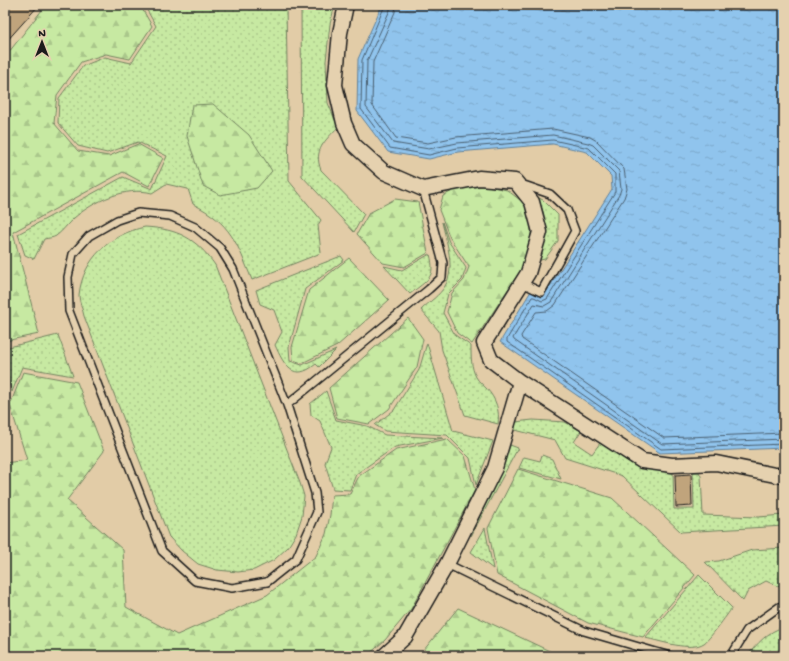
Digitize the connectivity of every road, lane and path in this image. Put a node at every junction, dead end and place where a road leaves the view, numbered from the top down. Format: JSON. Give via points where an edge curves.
{"nodes":[{"id":1,"x":346,"y":5,"type":"edge"},
{"id":2,"x":515,"y":181,"type":"junction"},
{"id":3,"x":423,"y":189,"type":"junction"},
{"id":4,"x":522,"y":283,"type":"junction"},
{"id":5,"x":520,"y":382,"type":"junction"},
{"id":6,"x":287,"y":405,"type":"junction"},
{"id":7,"x":784,"y":475,"type":"edge"},
{"id":8,"x":447,"y":564,"type":"junction"},
{"id":9,"x":784,"y":606,"type":"edge"},
{"id":10,"x":384,"y":656,"type":"edge"},
{"id":11,"x":670,"y":656,"type":"edge"},
{"id":12,"x":731,"y":656,"type":"edge"}],
"edges":[{"from":1,"to":3,"type":"street","via":[[340,33],[335,85],[344,123],[353,144],[384,172]]},
{"from":2,"to":3,"type":"street","via":[[479,178]]},
{"from":2,"to":4,"type":"street","via":[[532,202],[540,232],[528,274]]},
{"from":2,"to":4,"type":"lane","via":[[550,194],[567,210],[575,231],[541,292]]},
{"from":3,"to":6,"type":"lane","via":[[443,263],[442,277]]},
{"from":4,"to":5,"type":"street","via":[[484,343],[491,360]]},
{"from":5,"to":7,"type":"street","via":[[642,461],[672,465],[716,463]]},
{"from":5,"to":8,"type":"street","via":[[495,468]]},
{"from":6,"to":6,"type":"lane","via":[[315,493],[317,512],[296,558],[268,582],[232,588],[195,581],[162,551],[69,311],[68,277],[74,254],[89,236],[117,220],[138,213],[170,216],[195,227],[220,248],[233,269]]},
{"from":8,"to":10,"type":"street","via":[[405,637]]},
{"from":8,"to":11,"type":"lane","via":[[584,631]]},
{"from":9,"to":12,"type":"lane","via":[[747,630]]}]}
